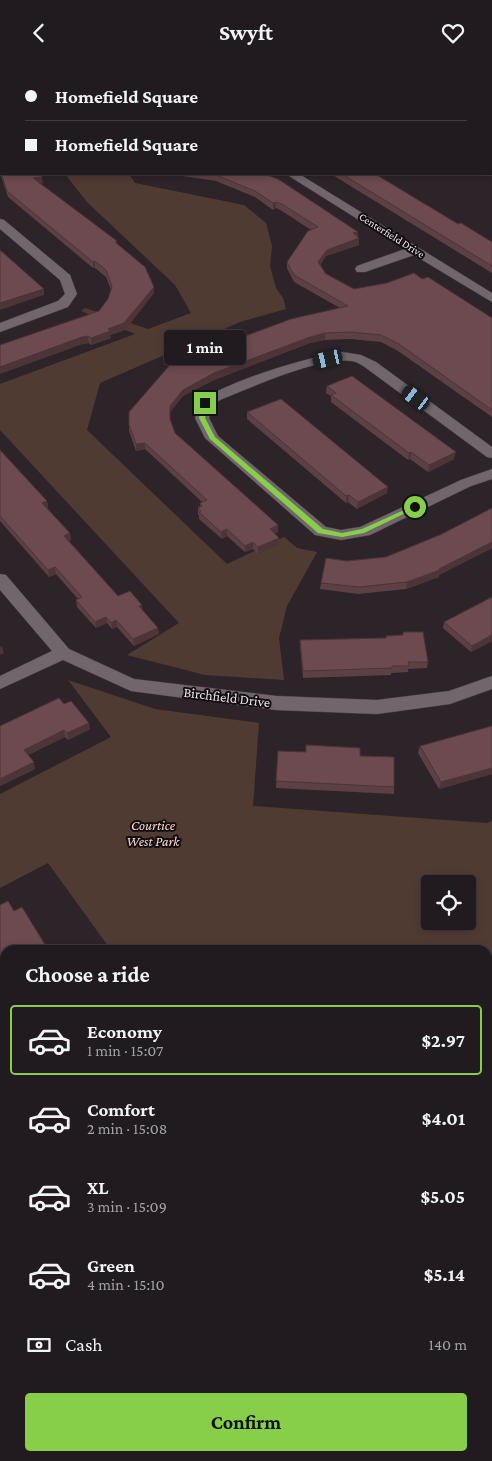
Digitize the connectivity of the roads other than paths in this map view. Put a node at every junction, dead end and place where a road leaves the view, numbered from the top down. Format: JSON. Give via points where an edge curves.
{"nodes":[{"id":1,"x":294,"y":175,"type":"edge"},
{"id":2,"x":0,"y":223,"type":"edge"},
{"id":3,"x":415,"y":250,"type":"junction"},
{"id":4,"x":361,"y":269,"type":"dead end"},
{"id":5,"x":492,"y":298,"type":"edge"},
{"id":6,"x":0,"y":328,"type":"edge"},
{"id":7,"x":492,"y":454,"type":"edge"},
{"id":8,"x":492,"y":474,"type":"edge"},
{"id":9,"x":0,"y":579,"type":"edge"},
{"id":10,"x":63,"y":653,"type":"junction"},
{"id":11,"x":0,"y":683,"type":"edge"},
{"id":12,"x":492,"y":683,"type":"edge"}],
"edges":[{"from":1,"to":3,"type":"street","name":"Centerfield Drive"},
{"from":2,"to":6,"type":"street","via":[[66,279],[71,294],[63,304]]},
{"from":3,"to":4,"type":"street"},
{"from":3,"to":5,"type":"street","name":"Centerfield Drive"},
{"from":7,"to":8,"type":"street","via":[[371,365],[355,357],[340,356],[316,362],[217,396],[205,403],[202,418],[212,438],[321,531],[342,535],[364,531]]},
{"from":9,"to":10,"type":"street","name":"Birchfield Drive"},
{"from":10,"to":11,"type":"street"},
{"from":10,"to":12,"type":"street","name":"Birchfield Drive","via":[[131,685],[276,703],[377,707],[450,697]]}]}
